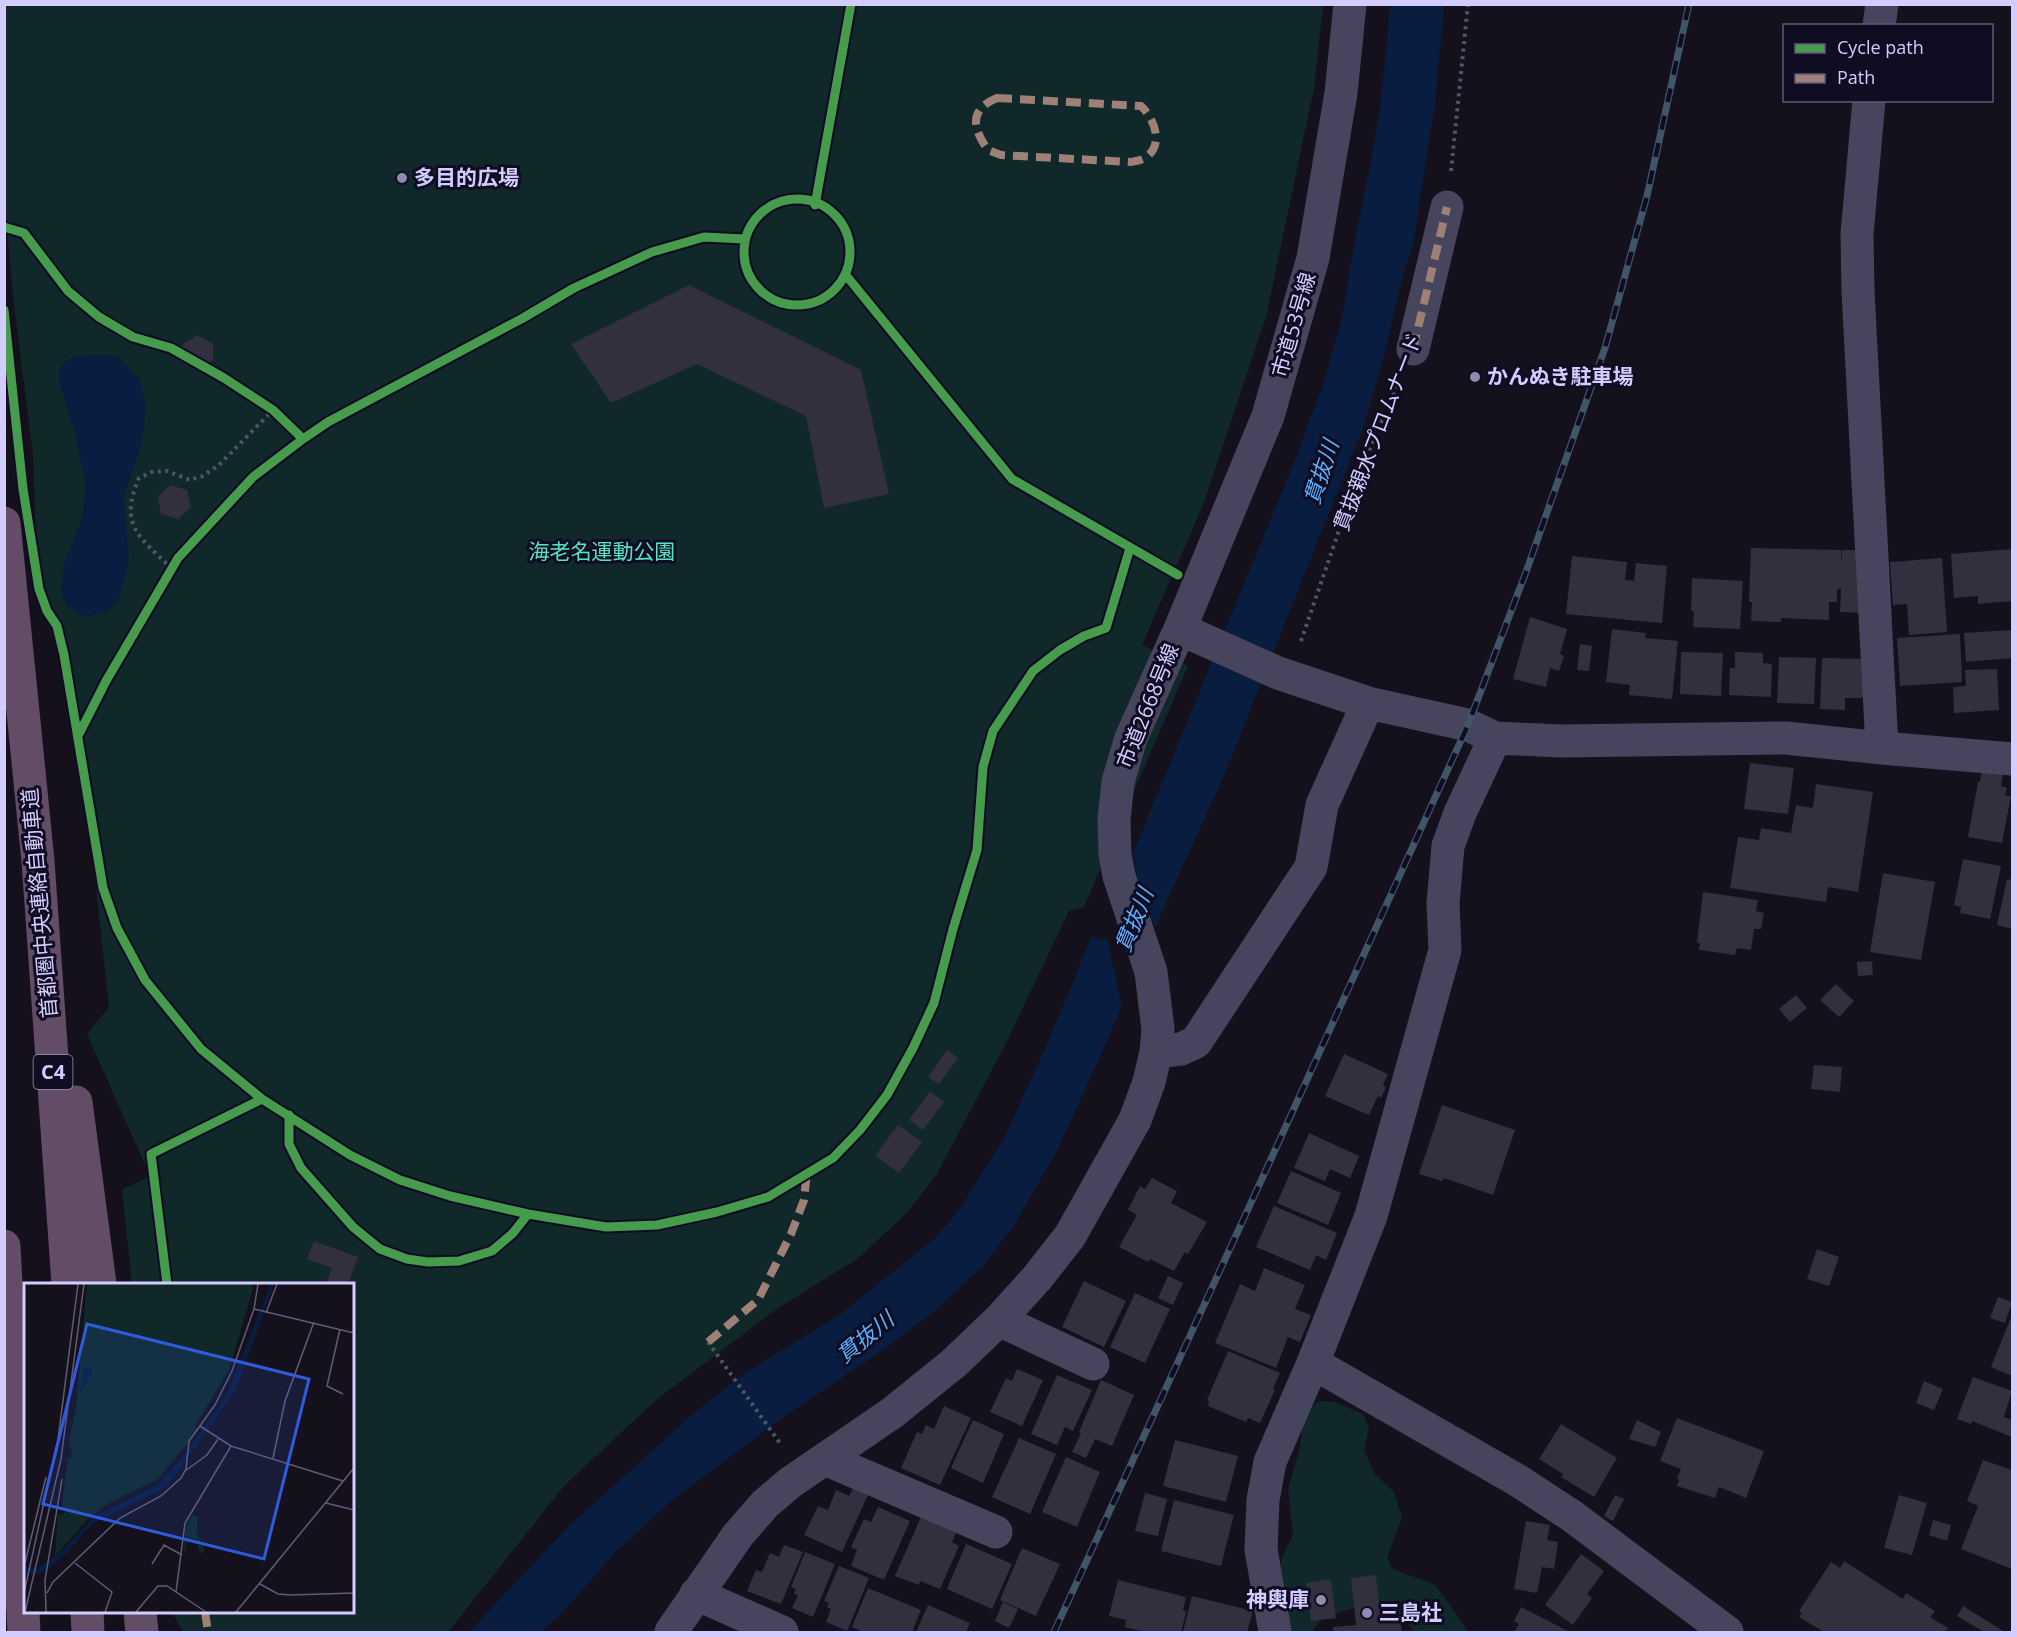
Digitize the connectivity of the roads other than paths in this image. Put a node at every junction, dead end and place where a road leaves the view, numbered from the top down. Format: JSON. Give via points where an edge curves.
{"nodes":[{"id":1,"x":1350,"y":4,"type":"edge"},
{"id":2,"x":1882,"y":4,"type":"edge"},
{"id":3,"x":1879,"y":24,"type":"edge"},
{"id":4,"x":1869,"y":102,"type":"edge"},
{"id":5,"x":1448,"y":207,"type":"road end"},
{"id":6,"x":1413,"y":349,"type":"road end"},
{"id":7,"x":4,"y":523,"type":"edge"},
{"id":8,"x":1194,"y":636,"type":"junction"},
{"id":9,"x":1368,"y":703,"type":"junction"},
{"id":10,"x":1495,"y":738,"type":"junction"},
{"id":11,"x":1882,"y":748,"type":"junction"},
{"id":12,"x":2013,"y":759,"type":"edge"},
{"id":13,"x":38,"y":861,"type":"junction"},
{"id":14,"x":1156,"y":1052,"type":"junction"},
{"id":15,"x":4,"y":1246,"type":"edge"},
{"id":16,"x":68,"y":1283,"type":"edge"},
{"id":17,"x":100,"y":1283,"type":"edge"},
{"id":18,"x":999,"y":1320,"type":"junction"},
{"id":19,"x":1313,"y":1363,"type":"junction"},
{"id":20,"x":1094,"y":1364,"type":"dead end"},
{"id":21,"x":825,"y":1458,"type":"junction"},
{"id":22,"x":996,"y":1532,"type":"dead end"},
{"id":23,"x":696,"y":1594,"type":"junction"},
{"id":24,"x":87,"y":1613,"type":"edge"},
{"id":25,"x":140,"y":1613,"type":"edge"},
{"id":26,"x":24,"y":1632,"type":"edge"},
{"id":27,"x":88,"y":1632,"type":"edge"},
{"id":28,"x":142,"y":1632,"type":"edge"},
{"id":29,"x":671,"y":1632,"type":"edge"},
{"id":30,"x":782,"y":1632,"type":"edge"},
{"id":31,"x":1275,"y":1632,"type":"edge"},
{"id":32,"x":1728,"y":1632,"type":"edge"}],
"edges":[{"from":1,"to":8,"type":"street","name":"市道53号線","via":[[1341,93],[1312,258],[1268,416]]},
{"from":2,"to":3,"type":"street"},
{"from":4,"to":11,"type":"street","via":[[1857,234]]},
{"from":5,"to":6,"type":"street","name":"貫抜親水プロムナード"},
{"from":7,"to":13,"type":"highway","name":"首都圏中央連絡自動車道","number":"C4"},
{"from":8,"to":9,"type":"street","via":[[1284,674]]},
{"from":8,"to":14,"type":"street","name":"市道2668号線","via":[[1131,738],[1118,782],[1114,819],[1119,876],[1151,972],[1158,1029]]},
{"from":9,"to":10,"type":"street","via":[[1468,725]]},
{"from":9,"to":14,"type":"street","via":[[1322,805],[1311,867],[1196,1042],[1181,1049]]},
{"from":10,"to":11,"type":"street","via":[[1786,738]]},
{"from":10,"to":19,"type":"street","via":[[1448,846],[1443,903],[1445,950],[1435,991],[1371,1216]]},
{"from":11,"to":12,"type":"street"},
{"from":13,"to":16,"type":"highway","name":"首都圏中央連絡自動車道","number":"C4"},
{"from":13,"to":17,"type":"highway","via":[[75,1092]]},
{"from":14,"to":18,"type":"street","name":"市道2668号線","via":[[1135,1120],[1070,1236]]},
{"from":15,"to":26,"type":"highway"},
{"from":18,"to":20,"type":"street"},
{"from":18,"to":21,"type":"street","name":"市道2668号線","via":[[892,1413]]},
{"from":19,"to":31,"type":"street","via":[[1270,1462],[1263,1500],[1261,1549]]},
{"from":19,"to":32,"type":"street","via":[[1517,1480]]},
{"from":21,"to":22,"type":"street"},
{"from":21,"to":23,"type":"street","name":"市道2668号線","via":[[765,1504]]},
{"from":23,"to":29,"type":"street","name":"市道2668号線"},
{"from":23,"to":30,"type":"street"},
{"from":24,"to":27,"type":"highway"},
{"from":25,"to":28,"type":"highway"}]}
